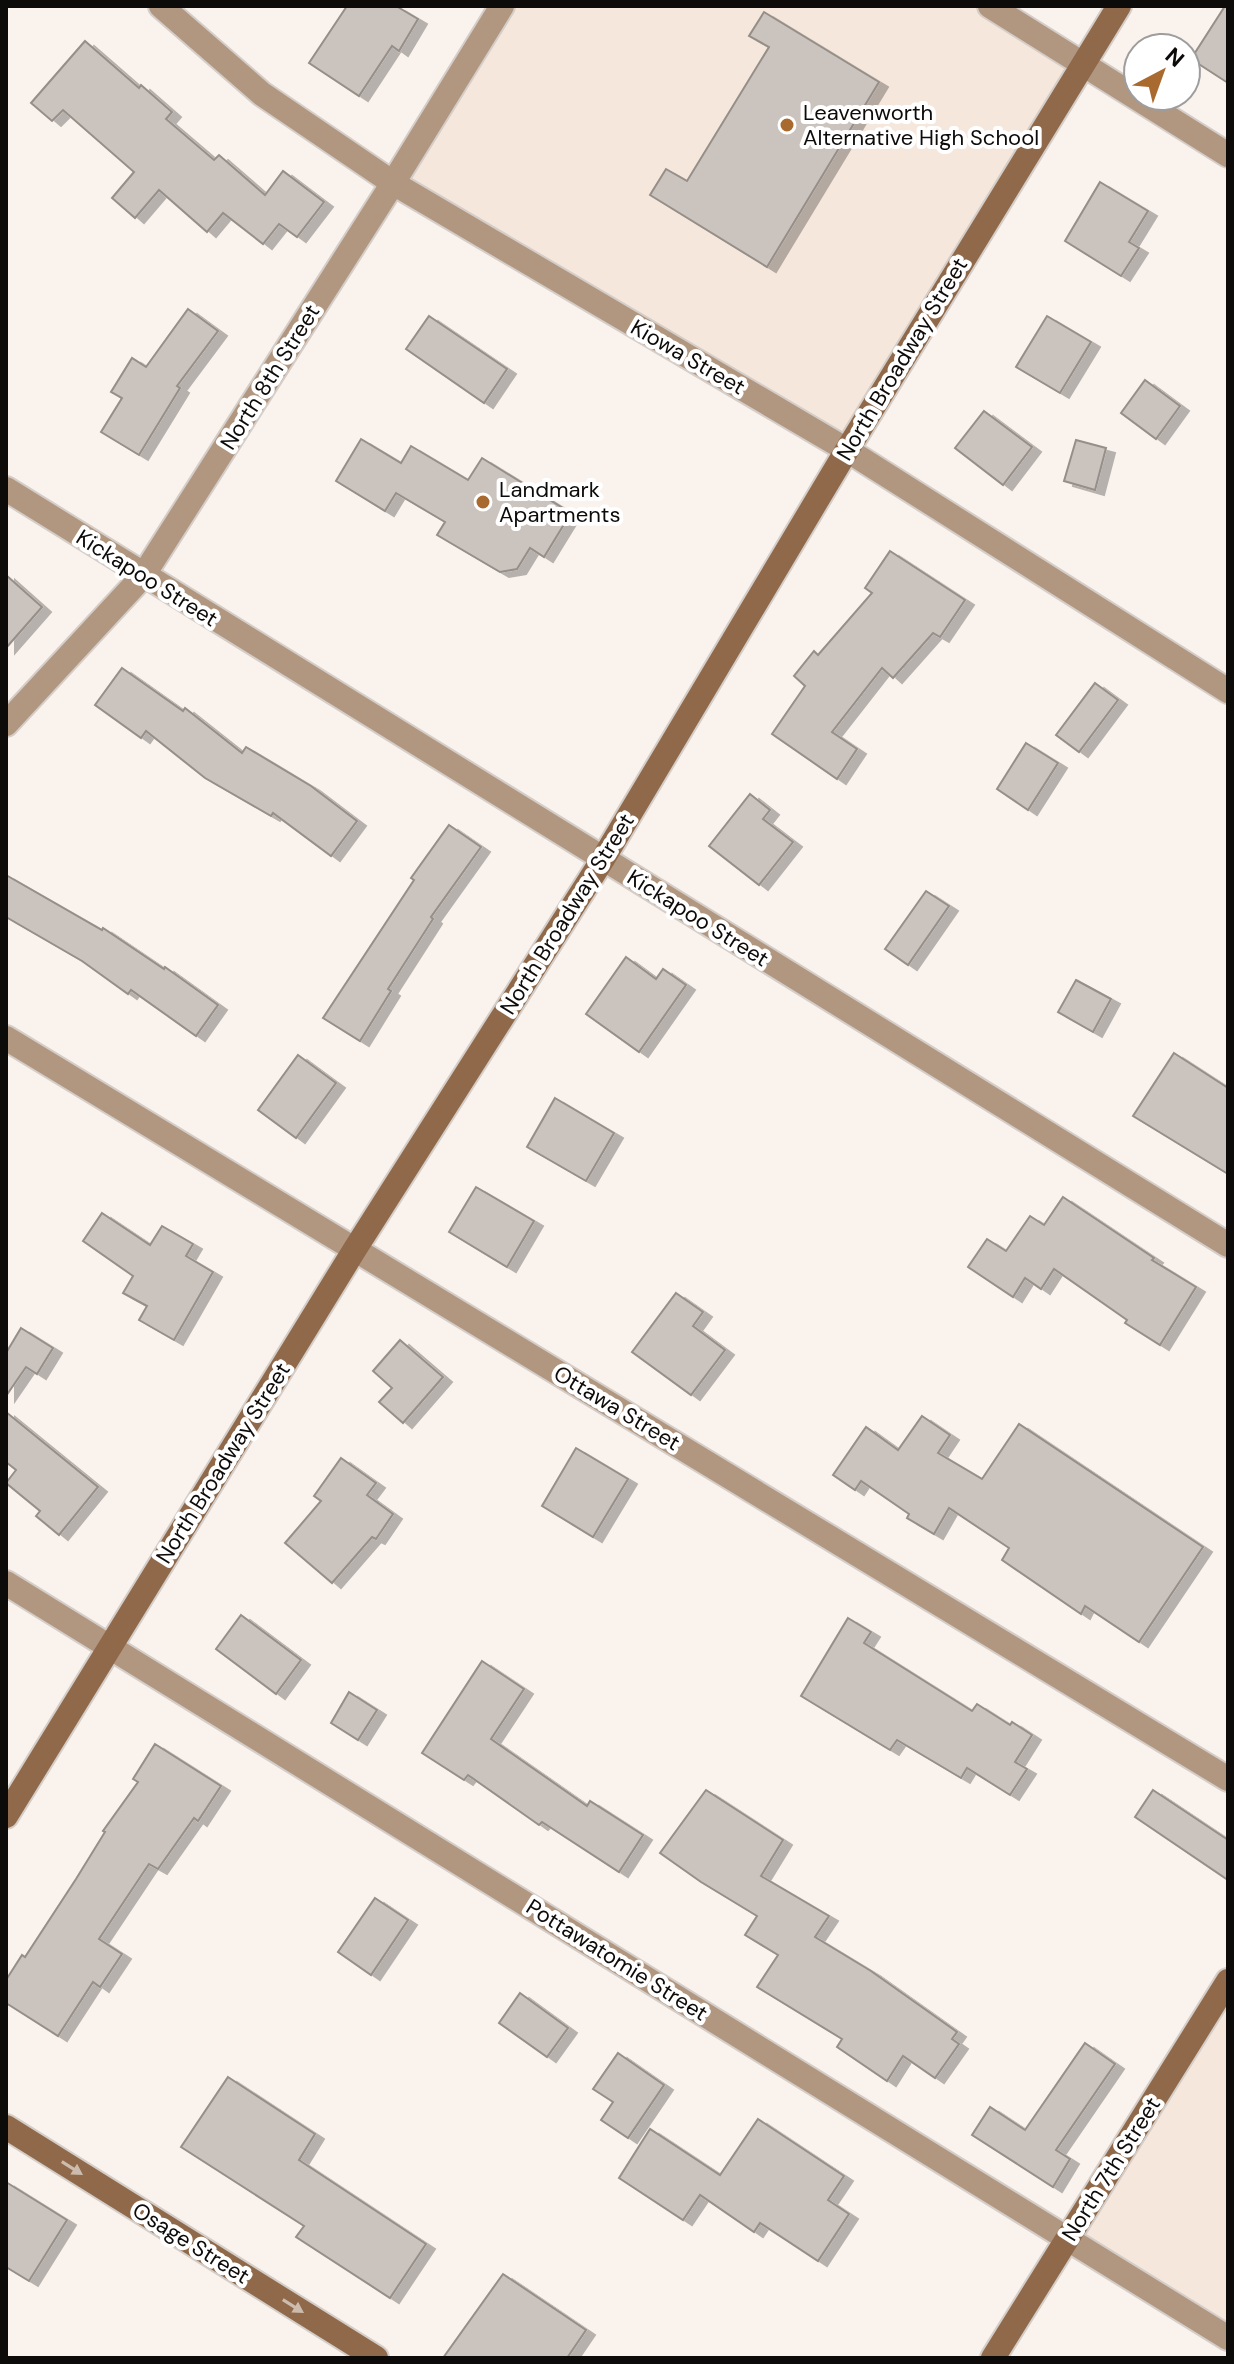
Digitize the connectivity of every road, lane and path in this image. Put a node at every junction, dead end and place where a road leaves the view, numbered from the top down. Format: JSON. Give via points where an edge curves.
{"nodes":[{"id":1,"x":161,"y":6,"type":"edge"},
{"id":2,"x":502,"y":6,"type":"edge"},
{"id":3,"x":990,"y":6,"type":"edge"},
{"id":4,"x":1119,"y":6,"type":"edge"},
{"id":5,"x":1082,"y":65,"type":"junction"},
{"id":6,"x":1228,"y":155,"type":"edge"},
{"id":7,"x":393,"y":183,"type":"junction"},
{"id":8,"x":847,"y":450,"type":"junction"},
{"id":9,"x":6,"y":489,"type":"edge"},
{"id":10,"x":143,"y":576,"type":"junction"},
{"id":11,"x":1228,"y":691,"type":"edge"},
{"id":12,"x":6,"y":724,"type":"edge"},
{"id":13,"x":603,"y":859,"type":"junction"},
{"id":14,"x":6,"y":1038,"type":"edge"},
{"id":15,"x":1228,"y":1245,"type":"edge"},
{"id":16,"x":355,"y":1249,"type":"junction"},
{"id":17,"x":6,"y":1583,"type":"edge"},
{"id":18,"x":110,"y":1646,"type":"junction"},
{"id":19,"x":1228,"y":1779,"type":"edge"},
{"id":20,"x":6,"y":1816,"type":"edge"},
{"id":21,"x":1228,"y":1981,"type":"edge"},
{"id":22,"x":6,"y":2127,"type":"edge"},
{"id":23,"x":1068,"y":2239,"type":"junction"},
{"id":24,"x":1228,"y":2338,"type":"edge"},
{"id":25,"x":376,"y":2358,"type":"edge"},
{"id":26,"x":993,"y":2358,"type":"edge"}],
"edges":[{"from":1,"to":7,"type":"street","name":"Kiowa Street","via":[[262,94]]},
{"from":2,"to":7,"type":"street","name":"North 8th Street"},
{"from":3,"to":5,"type":"street"},
{"from":4,"to":5,"type":"street","name":"North Broadway Street"},
{"from":5,"to":6,"type":"street"},
{"from":5,"to":8,"type":"street","name":"North Broadway Street"},
{"from":7,"to":8,"type":"street","name":"Kiowa Street"},
{"from":7,"to":10,"type":"street","name":"North 8th Street"},
{"from":8,"to":11,"type":"street","name":"Kiowa Street"},
{"from":8,"to":13,"type":"street","name":"North Broadway Street"},
{"from":9,"to":10,"type":"street","name":"Kickapoo Street"},
{"from":10,"to":12,"type":"street","name":"North 8th Street"},
{"from":10,"to":13,"type":"street","name":"Kickapoo Street"},
{"from":13,"to":15,"type":"street","name":"Kickapoo Street"},
{"from":13,"to":16,"type":"street","name":"North Broadway Street"},
{"from":14,"to":16,"type":"street","name":"Ottawa Street"},
{"from":16,"to":18,"type":"street","name":"North Broadway Street"},
{"from":16,"to":19,"type":"street","name":"Ottawa Street"},
{"from":17,"to":18,"type":"street","name":"Pottawatomie Street"},
{"from":18,"to":20,"type":"street","name":"North Broadway Street"},
{"from":18,"to":23,"type":"street","name":"Pottawatomie Street"},
{"from":21,"to":23,"type":"street","name":"North 7th Street"},
{"from":22,"to":25,"type":"street","name":"Osage Street","one_way":true},
{"from":23,"to":24,"type":"street","name":"Pottawatomie Street"},
{"from":23,"to":26,"type":"street","name":"North 7th Street"}]}
